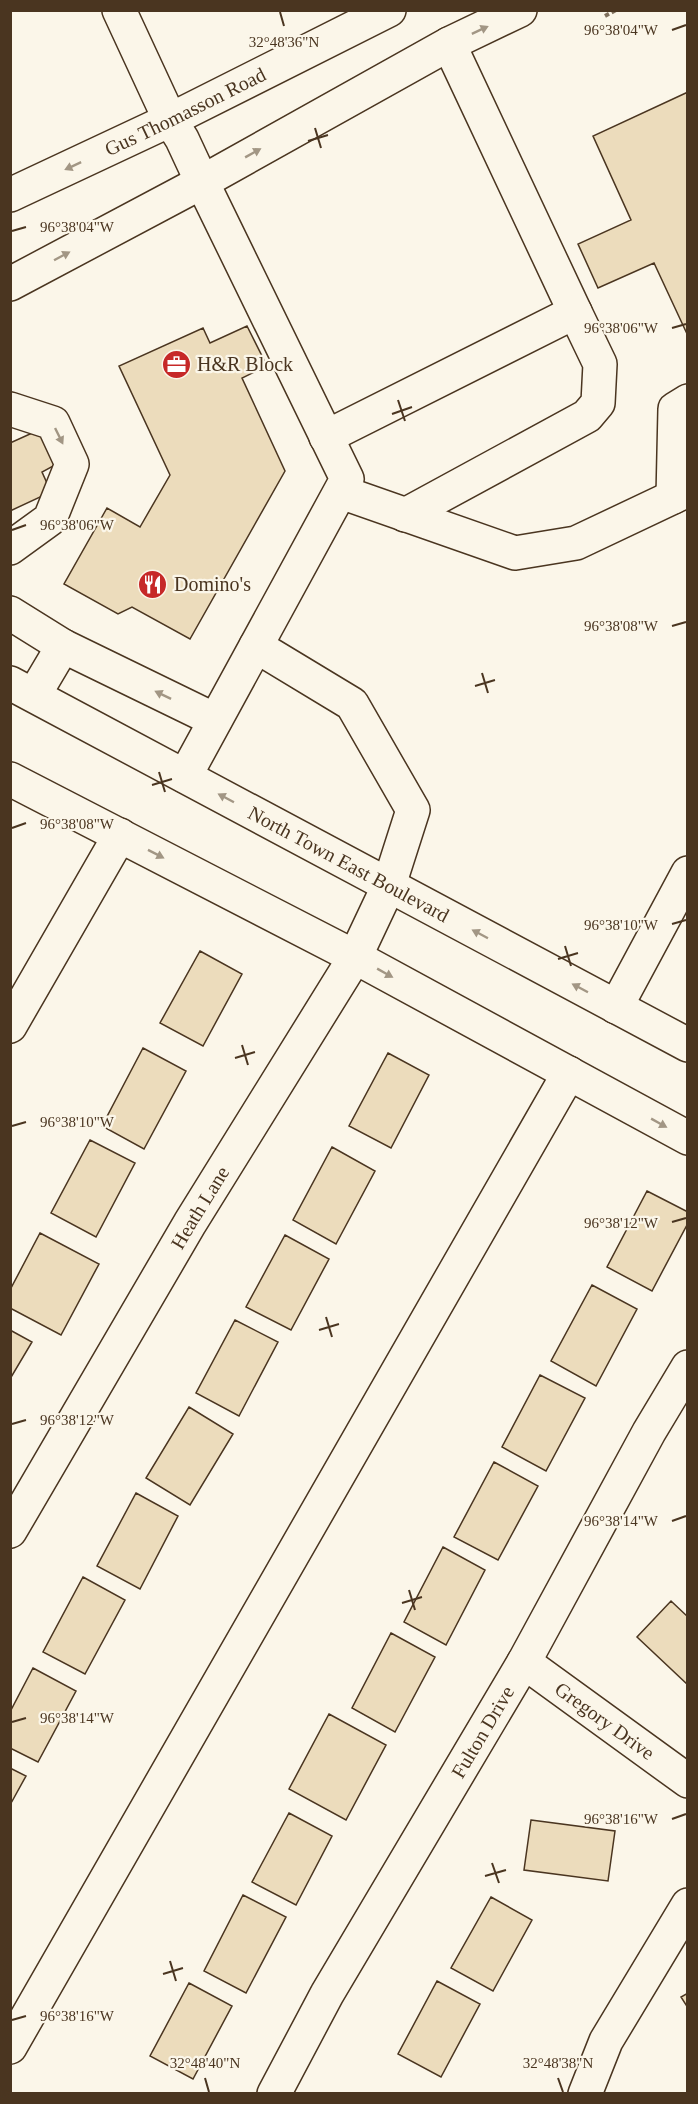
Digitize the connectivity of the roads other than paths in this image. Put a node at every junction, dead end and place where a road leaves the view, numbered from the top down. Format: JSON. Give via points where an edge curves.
{"nodes":[{"id":1,"x":119,"y":10,"type":"edge"},
{"id":2,"x":389,"y":10,"type":"edge"},
{"id":3,"x":520,"y":10,"type":"edge"},
{"id":4,"x":346,"y":20,"type":"edge"},
{"id":5,"x":449,"y":44,"type":"junction"},
{"id":6,"x":170,"y":120,"type":"junction"},
{"id":7,"x":202,"y":182,"type":"junction"},
{"id":8,"x":10,"y":195,"type":"edge"},
{"id":9,"x":10,"y":284,"type":"edge"},
{"id":10,"x":575,"y":312,"type":"junction"},
{"id":11,"x":687,"y":401,"type":"edge"},
{"id":12,"x":10,"y":409,"type":"edge"},
{"id":13,"x":326,"y":437,"type":"junction"},
{"id":14,"x":341,"y":492,"type":"junction"},
{"id":15,"x":680,"y":494,"type":"edge"},
{"id":16,"x":405,"y":515,"type":"junction"},
{"id":17,"x":10,"y":548,"type":"edge"},
{"id":18,"x":10,"y":613,"type":"edge"},
{"id":19,"x":63,"y":646,"type":"junction"},
{"id":20,"x":256,"y":646,"type":"junction"},
{"id":21,"x":22,"y":689,"type":"edge"},
{"id":22,"x":215,"y":720,"type":"junction"},
{"id":23,"x":185,"y":776,"type":"junction"},
{"id":24,"x":10,"y":778,"type":"edge"},
{"id":25,"x":120,"y":835,"type":"junction"},
{"id":26,"x":687,"y":873,"type":"edge"},
{"id":27,"x":389,"y":885,"type":"junction"},
{"id":28,"x":355,"y":957,"type":"junction"},
{"id":29,"x":616,"y":1007,"type":"junction"},
{"id":30,"x":10,"y":1026,"type":"edge"},
{"id":31,"x":687,"y":1045,"type":"edge"},
{"id":32,"x":569,"y":1073,"type":"junction"},
{"id":33,"x":687,"y":1138,"type":"edge"},
{"id":34,"x":687,"y":1367,"type":"edge"},
{"id":35,"x":10,"y":1532,"type":"edge"},
{"id":36,"x":524,"y":1662,"type":"junction"},
{"id":37,"x":687,"y":1781,"type":"edge"},
{"id":38,"x":687,"y":1905,"type":"edge"},
{"id":39,"x":10,"y":2047,"type":"edge"},
{"id":40,"x":274,"y":2094,"type":"edge"},
{"id":41,"x":585,"y":2094,"type":"edge"}],
"edges":[{"from":1,"to":6,"type":"main road"},
{"from":2,"to":4,"type":"main road","name":"Gus Thomasson Road"},
{"from":5,"to":3,"type":"main road","one_way":true},
{"from":4,"to":6,"type":"main road","name":"Gus Thomasson Road"},
{"from":7,"to":5,"type":"main road","one_way":true},
{"from":5,"to":10,"type":"main road"},
{"from":6,"to":7,"type":"main road"},
{"from":6,"to":8,"type":"main road","name":"Gus Thomasson Road","one_way":true},
{"from":9,"to":7,"type":"main road","one_way":true},
{"from":7,"to":13,"type":"main road"},
{"from":10,"to":13,"type":"main road"},
{"from":10,"to":16,"type":"main road","via":[[600,364],[598,403],[587,416]]},
{"from":11,"to":15,"type":"main road","via":[[675,409]]},
{"from":12,"to":17,"type":"main road","one_way":true,"via":[[53,423],[72,464],[50,519]]},
{"from":13,"to":14,"type":"main road","via":[[347,479]]},
{"from":14,"to":16,"type":"main road"},
{"from":14,"to":20,"type":"main road"},
{"from":15,"to":16,"type":"main road","via":[[576,543],[515,554]]},
{"from":18,"to":19,"type":"main road"},
{"from":19,"to":21,"type":"main road"},
{"from":22,"to":19,"type":"main road","one_way":true},
{"from":20,"to":22,"type":"main road"},
{"from":20,"to":27,"type":"main road","name":"Heath Lane","via":[[352,704],[413,810]]},
{"from":21,"to":23,"type":"main road","name":"North Town East Boulevard"},
{"from":22,"to":23,"type":"main road"},
{"from":27,"to":23,"type":"main road","name":"North Town East Boulevard","one_way":true},
{"from":24,"to":25,"type":"main road"},
{"from":25,"to":28,"type":"main road","one_way":true},
{"from":25,"to":30,"type":"main road"},
{"from":26,"to":29,"type":"main road"},
{"from":27,"to":28,"type":"main road","name":"Heath Lane"},
{"from":29,"to":27,"type":"main road","name":"North Town East Boulevard","one_way":true},
{"from":28,"to":32,"type":"main road","one_way":true},
{"from":28,"to":35,"type":"main road","name":"Heath Lane","via":[[190,1223]]},
{"from":29,"to":31,"type":"main road","name":"North Town East Boulevard"},
{"from":32,"to":33,"type":"main road","one_way":true},
{"from":32,"to":39,"type":"main road"},
{"from":34,"to":36,"type":"main road","name":"Fulton Drive"},
{"from":36,"to":37,"type":"main road","name":"Gregory Drive"},
{"from":36,"to":40,"type":"main road","name":"Fulton Drive","via":[[327,1995]]},
{"from":38,"to":41,"type":"main road","via":[[606,2041]]}]}
